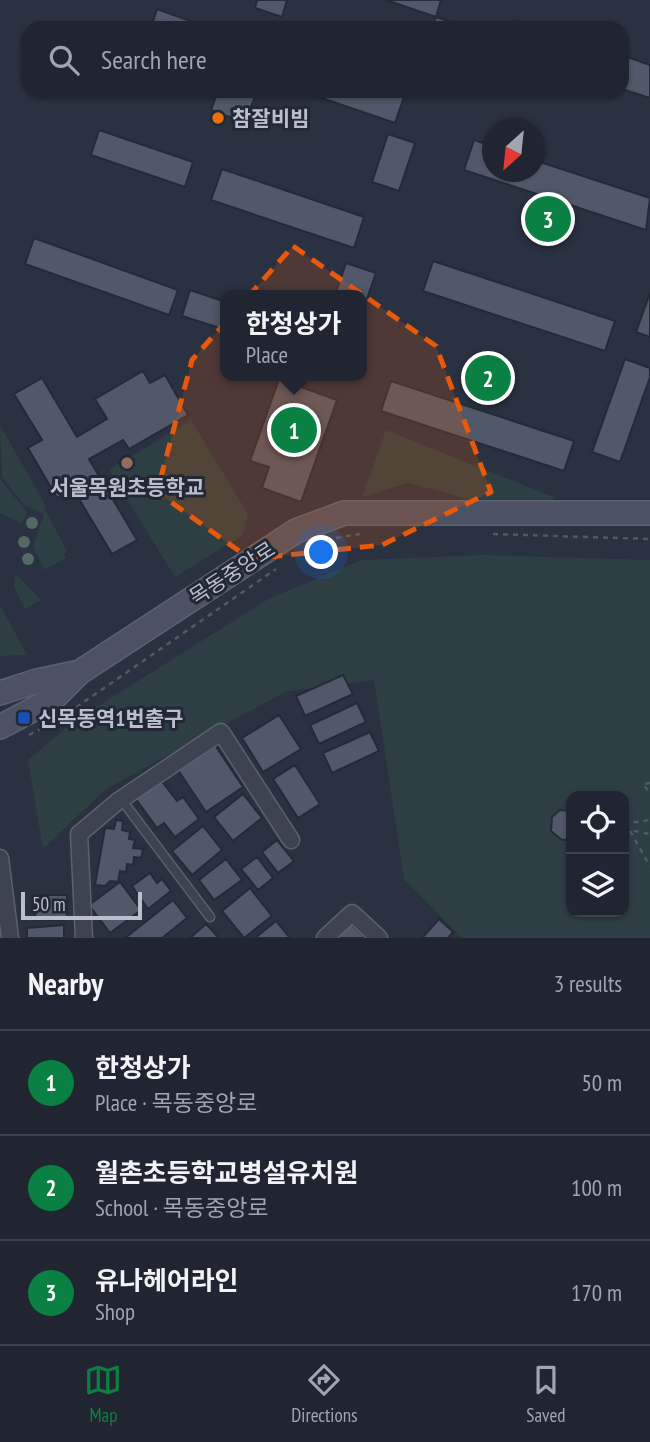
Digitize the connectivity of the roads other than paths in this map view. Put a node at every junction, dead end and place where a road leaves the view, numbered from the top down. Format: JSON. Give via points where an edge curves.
{"nodes":[{"id":1,"x":650,"y":513,"type":"edge"},
{"id":2,"x":80,"y":672,"type":"junction"},
{"id":3,"x":0,"y":693,"type":"edge"},
{"id":4,"x":0,"y":727,"type":"edge"},
{"id":5,"x":121,"y":799,"type":"junction"},
{"id":6,"x":291,"y":840,"type":"dead end"},
{"id":7,"x":0,"y":858,"type":"edge"},
{"id":8,"x":210,"y":917,"type":"dead end"},
{"id":9,"x":10,"y":938,"type":"edge"},
{"id":10,"x":83,"y":938,"type":"edge"},
{"id":11,"x":325,"y":938,"type":"edge"},
{"id":12,"x":379,"y":938,"type":"edge"}],
"edges":[{"from":1,"to":2,"type":"main road","name":"목동중앙로","via":[[344,513],[296,531]]},
{"from":2,"to":3,"type":"main road","name":"목동중앙로"},
{"from":2,"to":4,"type":"main road","via":[[52,699]]},
{"from":5,"to":6,"type":"street","via":[[221,732]]},
{"from":5,"to":8,"type":"lane"},
{"from":5,"to":10,"type":"street","via":[[79,834]]},
{"from":7,"to":9,"type":"street"},
{"from":11,"to":12,"type":"street","via":[[352,914]]}]}
